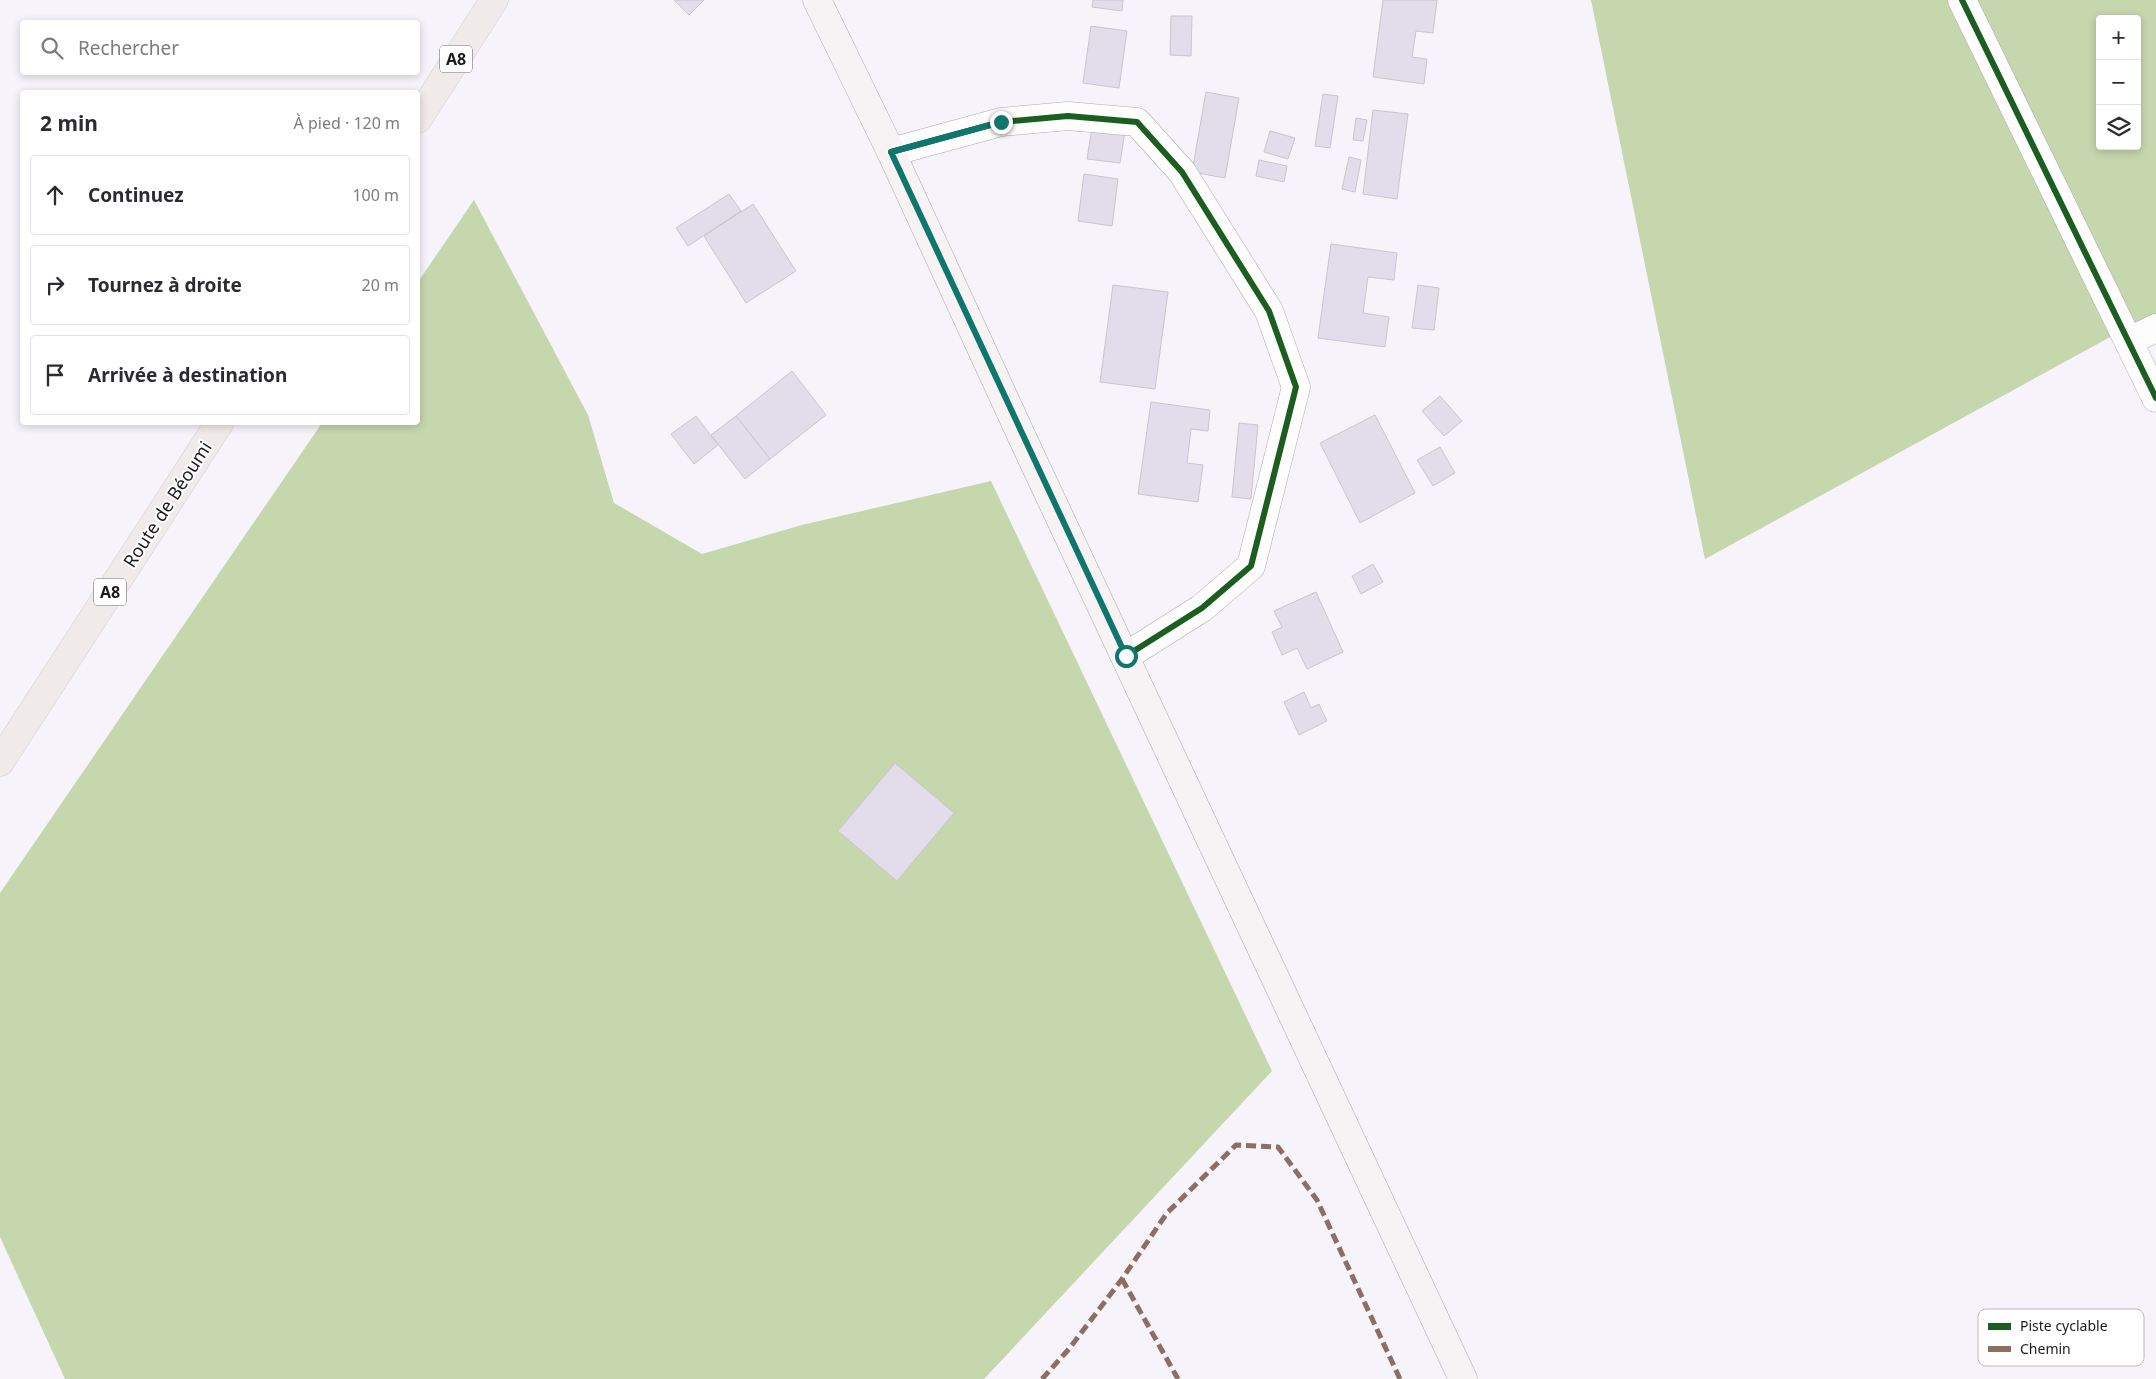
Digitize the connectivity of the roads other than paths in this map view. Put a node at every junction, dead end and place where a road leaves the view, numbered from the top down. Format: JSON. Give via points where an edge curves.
{"nodes":[{"id":1,"x":494,"y":0,"type":"edge"},
{"id":2,"x":817,"y":0,"type":"edge"},
{"id":3,"x":1962,"y":0,"type":"edge"},
{"id":4,"x":420,"y":115,"type":"edge"},
{"id":5,"x":891,"y":152,"type":"junction"},
{"id":6,"x":2156,"y":328,"type":"edge"},
{"id":7,"x":2129,"y":341,"type":"junction"},
{"id":8,"x":2156,"y":398,"type":"edge"},
{"id":9,"x":218,"y":425,"type":"edge"},
{"id":10,"x":1126,"y":656,"type":"junction"},
{"id":11,"x":0,"y":762,"type":"edge"},
{"id":12,"x":1463,"y":1379,"type":"edge"}],
"edges":[{"from":1,"to":4,"type":"main road","number":"A8"},
{"from":2,"to":5,"type":"main road"},
{"from":3,"to":7,"type":"street"},
{"from":5,"to":10,"type":"main road"},
{"from":5,"to":10,"type":"street","via":[[1001,122],[1068,116],[1137,122],[1182,172],[1269,310],[1296,386],[1251,566],[1202,608]]},
{"from":6,"to":7,"type":"street"},
{"from":7,"to":8,"type":"street"},
{"from":9,"to":11,"type":"main road","name":"Route de Béoumi","number":"A8"},
{"from":10,"to":12,"type":"main road"}]}
